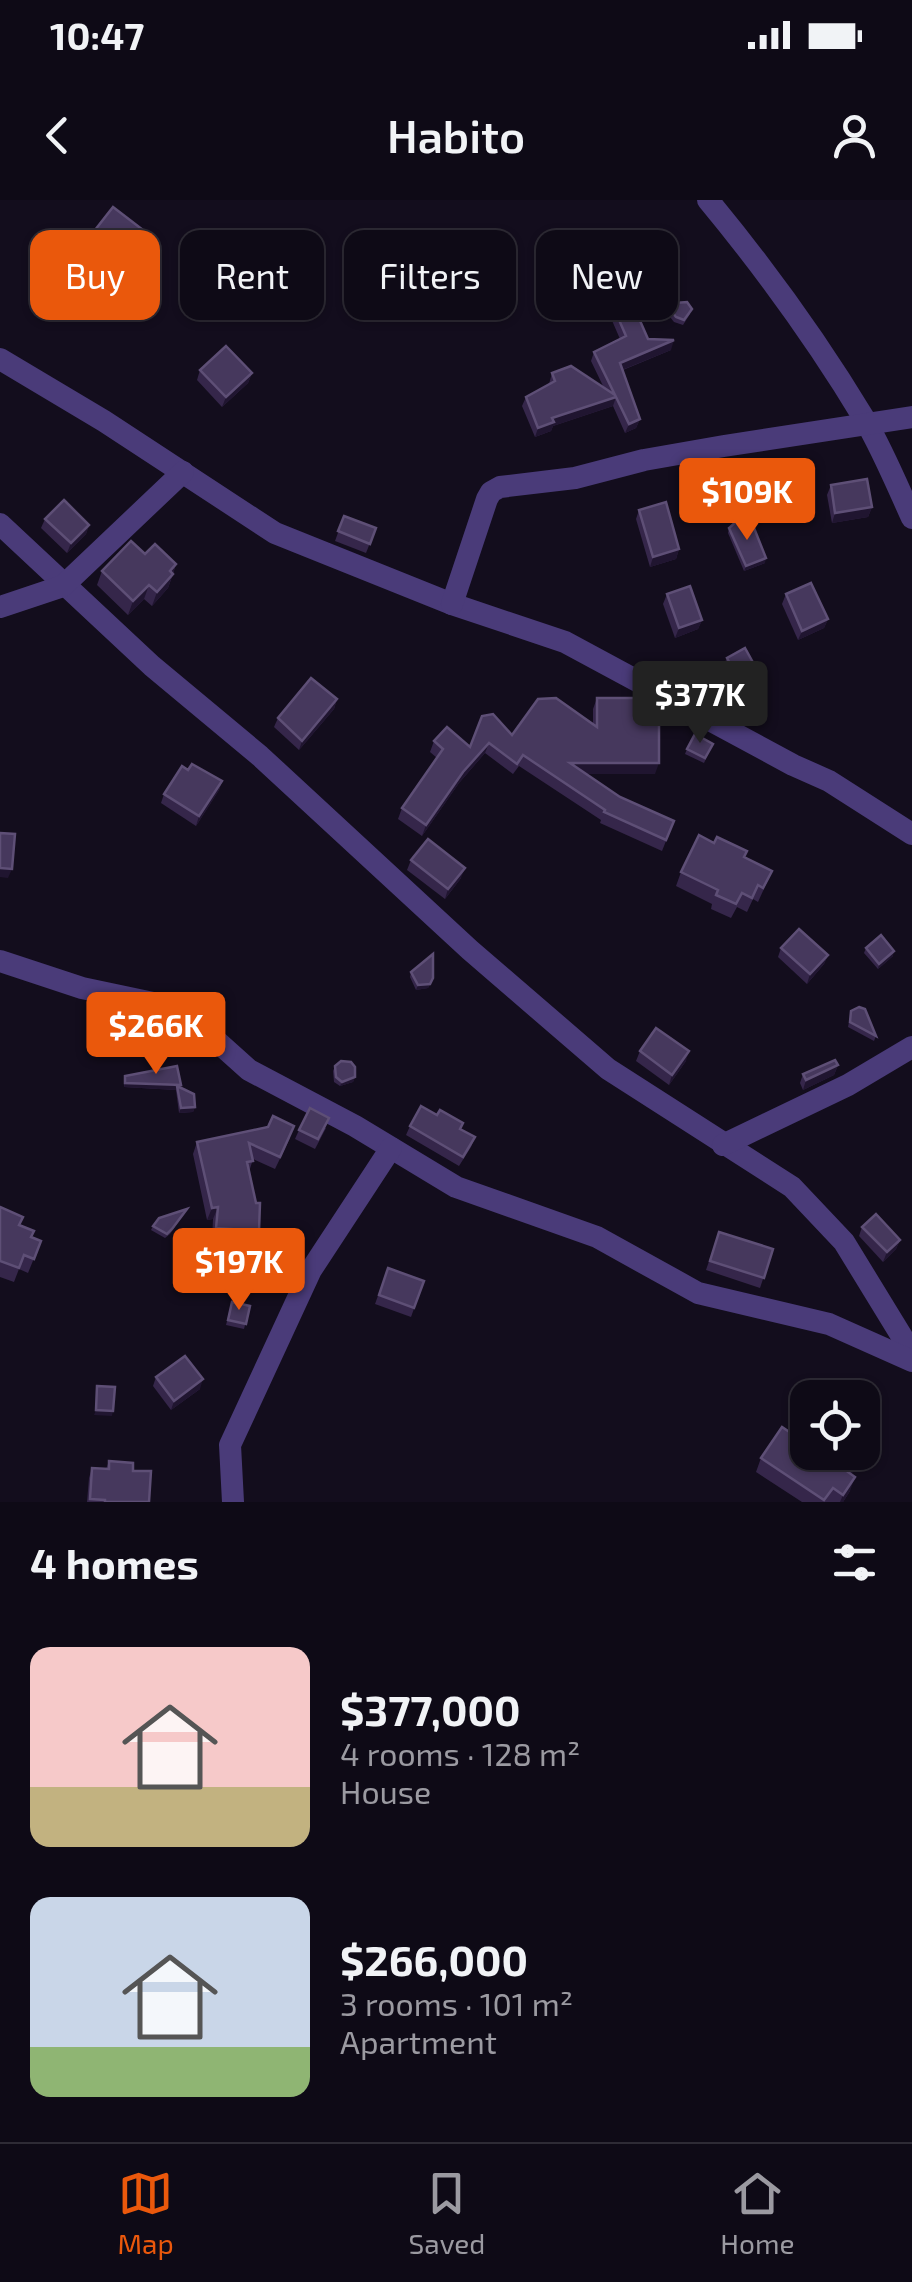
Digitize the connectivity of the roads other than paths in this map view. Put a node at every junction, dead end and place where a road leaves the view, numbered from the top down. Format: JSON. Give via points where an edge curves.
{"nodes":[{"id":1,"x":708,"y":200,"type":"edge"},
{"id":2,"x":0,"y":358,"type":"edge"},
{"id":3,"x":912,"y":418,"type":"edge"},
{"id":4,"x":867,"y":424,"type":"junction"},
{"id":5,"x":183,"y":472,"type":"junction"},
{"id":6,"x":912,"y":518,"type":"edge"},
{"id":7,"x":0,"y":524,"type":"edge"},
{"id":8,"x":63,"y":586,"type":"junction"},
{"id":9,"x":452,"y":604,"type":"junction"},
{"id":10,"x":0,"y":607,"type":"edge"},
{"id":11,"x":912,"y":834,"type":"edge"},
{"id":12,"x":0,"y":961,"type":"edge"},
{"id":13,"x":912,"y":1048,"type":"edge"},
{"id":14,"x":722,"y":1145,"type":"junction"},
{"id":15,"x":392,"y":1148,"type":"junction"},
{"id":16,"x":912,"y":1353,"type":"edge"},
{"id":17,"x":912,"y":1361,"type":"edge"},
{"id":18,"x":233,"y":1502,"type":"edge"}],
"edges":[{"from":1,"to":4,"type":"street","via":[[797,314]]},
{"from":2,"to":5,"type":"street"},
{"from":3,"to":4,"type":"street"},
{"from":4,"to":6,"type":"street"},
{"from":4,"to":9,"type":"street","via":[[500,487],[487,499]]},
{"from":5,"to":8,"type":"street"},
{"from":5,"to":9,"type":"street","via":[[275,532]]},
{"from":7,"to":8,"type":"street"},
{"from":8,"to":10,"type":"street"},
{"from":8,"to":14,"type":"street","via":[[608,1069]]},
{"from":9,"to":11,"type":"street","via":[[565,642],[829,782]]},
{"from":12,"to":15,"type":"street","via":[[191,1018],[249,1070]]},
{"from":13,"to":14,"type":"street"},
{"from":14,"to":16,"type":"street","via":[[792,1187],[844,1242]]},
{"from":15,"to":17,"type":"street","via":[[456,1186],[597,1237],[698,1293],[829,1324]]},
{"from":15,"to":18,"type":"street","via":[[311,1270],[230,1444]]}]}
